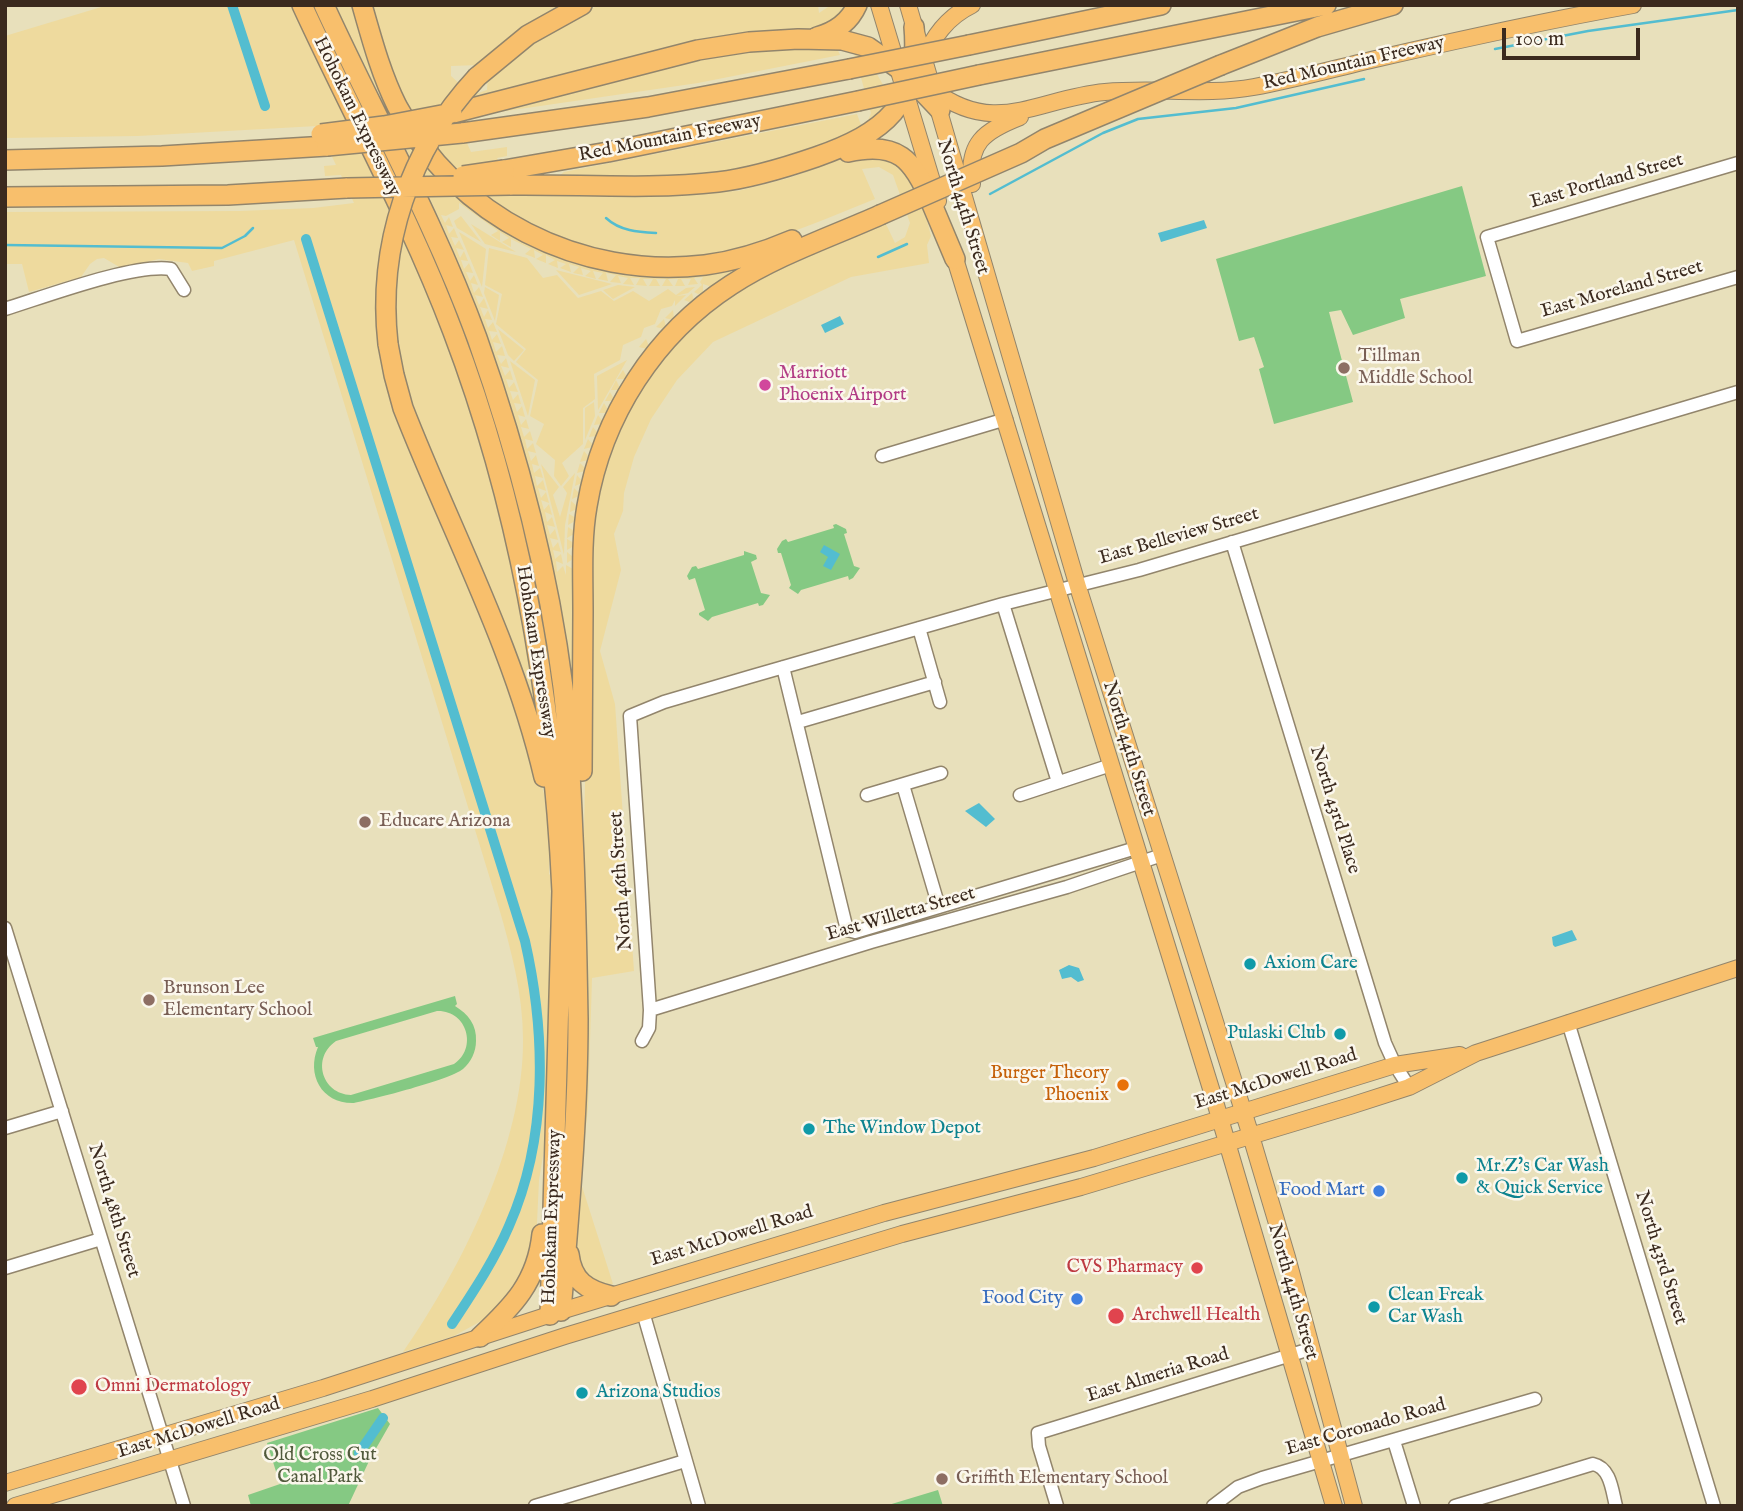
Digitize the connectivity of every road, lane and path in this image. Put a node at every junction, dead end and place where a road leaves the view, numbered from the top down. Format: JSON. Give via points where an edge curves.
{"nodes":[{"id":1,"x":302,"y":5,"type":"edge"},
{"id":2,"x":324,"y":5,"type":"edge"},
{"id":3,"x":362,"y":5,"type":"edge"},
{"id":4,"x":582,"y":5,"type":"edge"},
{"id":5,"x":857,"y":5,"type":"edge"},
{"id":6,"x":879,"y":5,"type":"edge"},
{"id":7,"x":908,"y":5,"type":"edge"},
{"id":8,"x":972,"y":5,"type":"edge"},
{"id":9,"x":1161,"y":5,"type":"edge"},
{"id":10,"x":1326,"y":5,"type":"edge"},
{"id":11,"x":1393,"y":5,"type":"edge"},
{"id":12,"x":1633,"y":5,"type":"edge"},
{"id":13,"x":914,"y":27,"type":"joint"},
{"id":14,"x":798,"y":39,"type":"junction"},
{"id":15,"x":914,"y":77,"type":"junction"},
{"id":16,"x":1072,"y":98,"type":"junction"},
{"id":17,"x":940,"y":110,"type":"joint"},
{"id":18,"x":324,"y":140,"type":"junction"},
{"id":19,"x":5,"y":160,"type":"edge"},
{"id":20,"x":796,"y":163,"type":"junction"},
{"id":21,"x":1738,"y":163,"type":"edge"},
{"id":22,"x":507,"y":177,"type":"junction"},
{"id":23,"x":5,"y":197,"type":"edge"},
{"id":24,"x":879,"y":210,"type":"junction"},
{"id":25,"x":979,"y":242,"type":"junction"},
{"id":26,"x":955,"y":258,"type":"junction"},
{"id":27,"x":1738,"y":276,"type":"edge"},
{"id":28,"x":184,"y":290,"type":"dead end"},
{"id":29,"x":5,"y":309,"type":"edge"},
{"id":30,"x":1517,"y":341,"type":"joint"},
{"id":31,"x":1021,"y":391,"type":"junction"},
{"id":32,"x":1738,"y":392,"type":"edge"},
{"id":33,"x":1006,"y":419,"type":"junction"},
{"id":34,"x":882,"y":456,"type":"dead end"},
{"id":35,"x":1055,"y":506,"type":"junction"},
{"id":36,"x":1232,"y":542,"type":"junction"},
{"id":37,"x":1078,"y":587,"type":"junction"},
{"id":38,"x":1058,"y":590,"type":"junction"},
{"id":39,"x":1003,"y":604,"type":"junction"},
{"id":40,"x":919,"y":628,"type":"junction"},
{"id":41,"x":783,"y":667,"type":"junction"},
{"id":42,"x":934,"y":682,"type":"junction"},
{"id":43,"x":940,"y":702,"type":"dead end"},
{"id":44,"x":630,"y":716,"type":"joint"},
{"id":45,"x":798,"y":722,"type":"junction"},
{"id":46,"x":1111,"y":765,"type":"junction"},
{"id":47,"x":941,"y":773,"type":"dead end"},
{"id":48,"x":1058,"y":782,"type":"junction"},
{"id":49,"x":903,"y":785,"type":"junction"},
{"id":50,"x":1020,"y":794,"type":"dead end"},
{"id":51,"x":867,"y":795,"type":"dead end"},
{"id":52,"x":1138,"y":855,"type":"junction"},
{"id":53,"x":1161,"y":855,"type":"junction"},
{"id":54,"x":939,"y":907,"type":"junction"},
{"id":55,"x":5,"y":928,"type":"edge"},
{"id":56,"x":561,"y":959,"type":"junction"},
{"id":57,"x":1738,"y":968,"type":"edge"},
{"id":58,"x":650,"y":1010,"type":"junction"},
{"id":59,"x":578,"y":1021,"type":"junction"},
{"id":60,"x":1568,"y":1022,"type":"junction"},
{"id":61,"x":642,"y":1041,"type":"dead end"},
{"id":62,"x":1476,"y":1052,"type":"junction"},
{"id":63,"x":1395,"y":1065,"type":"junction"},
{"id":64,"x":1409,"y":1087,"type":"junction"},
{"id":65,"x":62,"y":1111,"type":"junction"},
{"id":66,"x":1244,"y":1112,"type":"junction"},
{"id":67,"x":1221,"y":1119,"type":"junction"},
{"id":68,"x":5,"y":1128,"type":"edge"},
{"id":69,"x":1251,"y":1136,"type":"junction"},
{"id":70,"x":1227,"y":1143,"type":"junction"},
{"id":71,"x":554,"y":1161,"type":"junction"},
{"id":72,"x":975,"y":1189,"type":"junction"},
{"id":73,"x":949,"y":1195,"type":"junction"},
{"id":74,"x":985,"y":1212,"type":"junction"},
{"id":75,"x":956,"y":1219,"type":"junction"},
{"id":76,"x":101,"y":1239,"type":"junction"},
{"id":77,"x":568,"y":1239,"type":"junction"},
{"id":78,"x":792,"y":1241,"type":"junction"},
{"id":79,"x":814,"y":1261,"type":"junction"},
{"id":80,"x":5,"y":1268,"type":"edge"},
{"id":81,"x":704,"y":1268,"type":"junction"},
{"id":82,"x":686,"y":1273,"type":"junction"},
{"id":83,"x":714,"y":1291,"type":"junction"},
{"id":84,"x":611,"y":1296,"type":"junction"},
{"id":85,"x":643,"y":1312,"type":"junction"},
{"id":86,"x":555,"y":1313,"type":"junction"},
{"id":87,"x":480,"y":1337,"type":"junction"},
{"id":88,"x":559,"y":1338,"type":"junction"},
{"id":89,"x":1310,"y":1349,"type":"junction"},
{"id":90,"x":1288,"y":1356,"type":"junction"},
{"id":91,"x":323,"y":1388,"type":"junction"},
{"id":92,"x":1535,"y":1399,"type":"dead end"},
{"id":93,"x":330,"y":1411,"type":"junction"},
{"id":94,"x":164,"y":1436,"type":"junction"},
{"id":95,"x":1394,"y":1440,"type":"junction"},
{"id":96,"x":1339,"y":1455,"type":"junction"},
{"id":97,"x":171,"y":1460,"type":"junction"},
{"id":98,"x":685,"y":1461,"type":"junction"},
{"id":99,"x":1320,"y":1461,"type":"junction"},
{"id":100,"x":5,"y":1483,"type":"edge"},
{"id":101,"x":577,"y":1500,"type":"edge"},
{"id":102,"x":15,"y":1506,"type":"edge"},
{"id":103,"x":184,"y":1506,"type":"edge"},
{"id":104,"x":535,"y":1506,"type":"edge"},
{"id":105,"x":699,"y":1506,"type":"edge"},
{"id":106,"x":1057,"y":1506,"type":"edge"},
{"id":107,"x":1213,"y":1506,"type":"edge"},
{"id":108,"x":1334,"y":1506,"type":"edge"},
{"id":109,"x":1354,"y":1506,"type":"edge"},
{"id":110,"x":1413,"y":1506,"type":"edge"},
{"id":111,"x":1455,"y":1506,"type":"edge"},
{"id":112,"x":1616,"y":1506,"type":"edge"},
{"id":113,"x":1714,"y":1506,"type":"edge"}],
"edges":[{"from":1,"to":56,"type":"highway","name":"Hohokam Expressway","via":[[436,289],[475,394],[504,492],[527,589],[546,713],[561,868]]},
{"from":2,"to":59,"type":"highway","name":"Hohokam Expressway","via":[[464,304],[530,511],[567,721]]},
{"from":3,"to":24,"type":"highway","via":[[392,95],[430,155],[491,213],[552,245],[621,264],[703,265],[762,252]]},
{"from":4,"to":56,"type":"highway","bridge":true,"via":[[528,35],[477,78],[449,111],[430,139],[402,200],[387,279],[388,344],[403,408],[494,620],[531,730],[548,802]]},
{"from":5,"to":14,"type":"highway","via":[[835,30]]},
{"from":6,"to":15,"type":"main road","via":[[889,38]]},
{"from":7,"to":13,"type":"main road"},
{"from":8,"to":15,"type":"main road","via":[[932,41]]},
{"from":9,"to":18,"type":"highway","name":"Red Mountain Freeway","bridge":true,"via":[[659,105],[462,133]]},
{"from":10,"to":22,"type":"highway","name":"Red Mountain Freeway","bridge":true,"via":[[608,152]]},
{"from":11,"to":24,"type":"highway","bridge":true,"via":[[1317,27],[1221,65]]},
{"from":12,"to":16,"type":"main road","name":"Red Mountain Freeway","via":[[1254,87],[1120,91]]},
{"from":13,"to":15,"type":"highway"},
{"from":14,"to":15,"type":"highway","via":[[860,44]]},
{"from":14,"to":18,"type":"highway","bridge":true,"via":[[698,50],[453,113]]},
{"from":15,"to":16,"type":"main road","via":[[954,104],[985,114],[1011,113]]},
{"from":15,"to":17,"type":"highway"},
{"from":15,"to":20,"type":"highway","via":[[872,133]]},
{"from":15,"to":26,"type":"main road","name":"North 44th Street","via":[[914,121]]},
{"from":16,"to":25,"type":"main road","via":[[1002,124],[978,143],[971,170]]},
{"from":17,"to":25,"type":"main road","name":"North 44th Street"},
{"from":18,"to":19,"type":"highway","via":[[285,137],[195,155]]},
{"from":20,"to":22,"type":"highway","via":[[748,177],[699,184]]},
{"from":20,"to":26,"type":"highway","via":[[872,148],[901,156],[918,173]]},
{"from":21,"to":30,"type":"street","name":"East Portland Street","via":[[1487,237]]},
{"from":22,"to":23,"type":"highway","bridge":true,"via":[[228,195]]},
{"from":24,"to":59,"type":"highway","via":[[755,271],[697,310],[643,369],[602,447],[589,492],[583,548],[583,956]]},
{"from":25,"to":31,"type":"main road","name":"North 44th Street"},
{"from":26,"to":33,"type":"main road","name":"North 44th Street"},
{"from":27,"to":30,"type":"street","name":"East Moreland Street"},
{"from":28,"to":29,"type":"street","via":[[171,269],[160,267],[106,278]]},
{"from":31,"to":33,"type":"main road"},
{"from":31,"to":35,"type":"main road","name":"North 44th Street"},
{"from":32,"to":36,"type":"street","name":"East Belleview Street"},
{"from":33,"to":34,"type":"street"},
{"from":33,"to":35,"type":"main road","via":[[1022,429]]},
{"from":33,"to":38,"type":"main road","name":"North 44th Street"},
{"from":35,"to":37,"type":"main road","name":"North 44th Street"},
{"from":36,"to":37,"type":"street","name":"East Belleview Street"},
{"from":36,"to":63,"type":"street","name":"North 43rd Place"},
{"from":37,"to":38,"type":"street","name":"East Belleview Street"},
{"from":37,"to":53,"type":"main road","name":"North 44th Street"},
{"from":38,"to":39,"type":"street","name":"East Belleview Street"},
{"from":38,"to":46,"type":"main road","name":"North 44th Street"},
{"from":39,"to":40,"type":"street","name":"East Belleview Street"},
{"from":39,"to":48,"type":"street"},
{"from":40,"to":41,"type":"street","name":"East Belleview Street"},
{"from":40,"to":42,"type":"street"},
{"from":41,"to":44,"type":"street","name":"East Belleview Street"},
{"from":41,"to":45,"type":"street"},
{"from":42,"to":43,"type":"street"},
{"from":42,"to":45,"type":"street"},
{"from":44,"to":58,"type":"street","name":"North 46th Street"},
{"from":45,"to":54,"type":"street","via":[[847,930],[855,932]]},
{"from":46,"to":48,"type":"street"},
{"from":46,"to":52,"type":"main road","name":"North 44th Street"},
{"from":47,"to":49,"type":"street"},
{"from":48,"to":50,"type":"street"},
{"from":49,"to":51,"type":"street"},
{"from":49,"to":54,"type":"street"},
{"from":52,"to":53,"type":"street","name":"East Willetta Street"},
{"from":52,"to":54,"type":"street"},
{"from":52,"to":58,"type":"street","name":"East Willetta Street","via":[[1067,887]]},
{"from":52,"to":67,"type":"main road","name":"North 44th Street"},
{"from":53,"to":66,"type":"main road","name":"North 44th Street"},
{"from":55,"to":65,"type":"street","name":"North 48th Street"},
{"from":56,"to":71,"type":"highway","name":"Hohokam Expressway"},
{"from":57,"to":60,"type":"main road","name":"East McDowell Road"},
{"from":58,"to":61,"type":"street","name":"North 46th Street","via":[[649,1028]]},
{"from":59,"to":77,"type":"highway","name":"Hohokam Expressway"},
{"from":60,"to":62,"type":"main road","name":"East McDowell Road"},
{"from":60,"to":113,"type":"street","name":"North 43rd Street"},
{"from":62,"to":63,"type":"main road","name":"East McDowell Road"},
{"from":62,"to":64,"type":"main road","name":"East McDowell Road"},
{"from":63,"to":64,"type":"street","name":"North 43rd Place"},
{"from":63,"to":66,"type":"main road","name":"East McDowell Road"},
{"from":64,"to":69,"type":"main road","name":"East McDowell Road"},
{"from":65,"to":68,"type":"street"},
{"from":65,"to":76,"type":"street","name":"North 48th Street"},
{"from":66,"to":67,"type":"main road","name":"East McDowell Road"},
{"from":66,"to":69,"type":"main road","name":"North 44th Street"},
{"from":67,"to":70,"type":"main road","name":"North 44th Street"},
{"from":67,"to":72,"type":"main road","name":"East McDowell Road"},
{"from":69,"to":70,"type":"main road","name":"East McDowell Road"},
{"from":69,"to":89,"type":"main road","name":"North 44th Street"},
{"from":70,"to":74,"type":"main road","name":"East McDowell Road"},
{"from":70,"to":90,"type":"main road","name":"North 44th Street"},
{"from":71,"to":86,"type":"highway","name":"Hohokam Expressway"},
{"from":71,"to":87,"type":"highway","via":[[533,1273],[516,1301]]},
{"from":72,"to":73,"type":"main road","name":"East McDowell Road"},
{"from":72,"to":74,"type":"main road"},
{"from":73,"to":75,"type":"main road"},
{"from":73,"to":78,"type":"main road","name":"East McDowell Road"},
{"from":74,"to":75,"type":"main road","name":"East McDowell Road"},
{"from":75,"to":79,"type":"main road","name":"East McDowell Road"},
{"from":76,"to":80,"type":"street"},
{"from":76,"to":94,"type":"street","name":"North 48th Street"},
{"from":77,"to":84,"type":"highway","via":[[570,1263],[579,1282]]},
{"from":77,"to":86,"type":"highway","name":"Hohokam Expressway"},
{"from":78,"to":79,"type":"main road"},
{"from":78,"to":81,"type":"main road","name":"East McDowell Road"},
{"from":79,"to":83,"type":"main road","name":"East McDowell Road"},
{"from":81,"to":82,"type":"main road","name":"East McDowell Road"},
{"from":81,"to":83,"type":"main road"},
{"from":82,"to":84,"type":"main road","name":"East McDowell Road"},
{"from":82,"to":85,"type":"main road","via":[[650,1295]]},
{"from":83,"to":85,"type":"main road","name":"East McDowell Road"},
{"from":84,"to":86,"type":"main road","name":"East McDowell Road"},
{"from":85,"to":88,"type":"main road","name":"East McDowell Road"},
{"from":85,"to":98,"type":"street"},
{"from":86,"to":87,"type":"main road","name":"East McDowell Road"},
{"from":86,"to":88,"type":"main road","name":"Hohokam Expressway"},
{"from":87,"to":91,"type":"main road","name":"East McDowell Road"},
{"from":88,"to":93,"type":"main road","name":"East McDowell Road"},
{"from":89,"to":90,"type":"street","name":"East Almeria Road"},
{"from":89,"to":96,"type":"main road","name":"North 44th Street"},
{"from":90,"to":99,"type":"main road","name":"North 44th Street"},
{"from":90,"to":106,"type":"street","name":"East Almeria Road","via":[[1038,1433]]},
{"from":91,"to":93,"type":"main road"},
{"from":91,"to":94,"type":"main road","name":"East McDowell Road"},
{"from":92,"to":95,"type":"street","name":"East Coronado Road"},
{"from":93,"to":97,"type":"main road","name":"East McDowell Road"},
{"from":94,"to":97,"type":"street","name":"North 48th Street"},
{"from":94,"to":100,"type":"main road","name":"East McDowell Road"},
{"from":95,"to":96,"type":"street","name":"East Coronado Road"},
{"from":95,"to":110,"type":"street"},
{"from":96,"to":99,"type":"street","name":"East Coronado Road"},
{"from":96,"to":109,"type":"main road","name":"North 44th Street"},
{"from":97,"to":102,"type":"main road","name":"East McDowell Road"},
{"from":97,"to":103,"type":"street","name":"North 48th Street"},
{"from":98,"to":101,"type":"street"},
{"from":98,"to":105,"type":"street"},
{"from":99,"to":107,"type":"street","name":"East Coronado Road","via":[[1238,1487]]},
{"from":99,"to":108,"type":"main road","name":"North 44th Street"},
{"from":101,"to":104,"type":"street"},
{"from":111,"to":112,"type":"street","via":[[1593,1464],[1606,1471]]}]}
